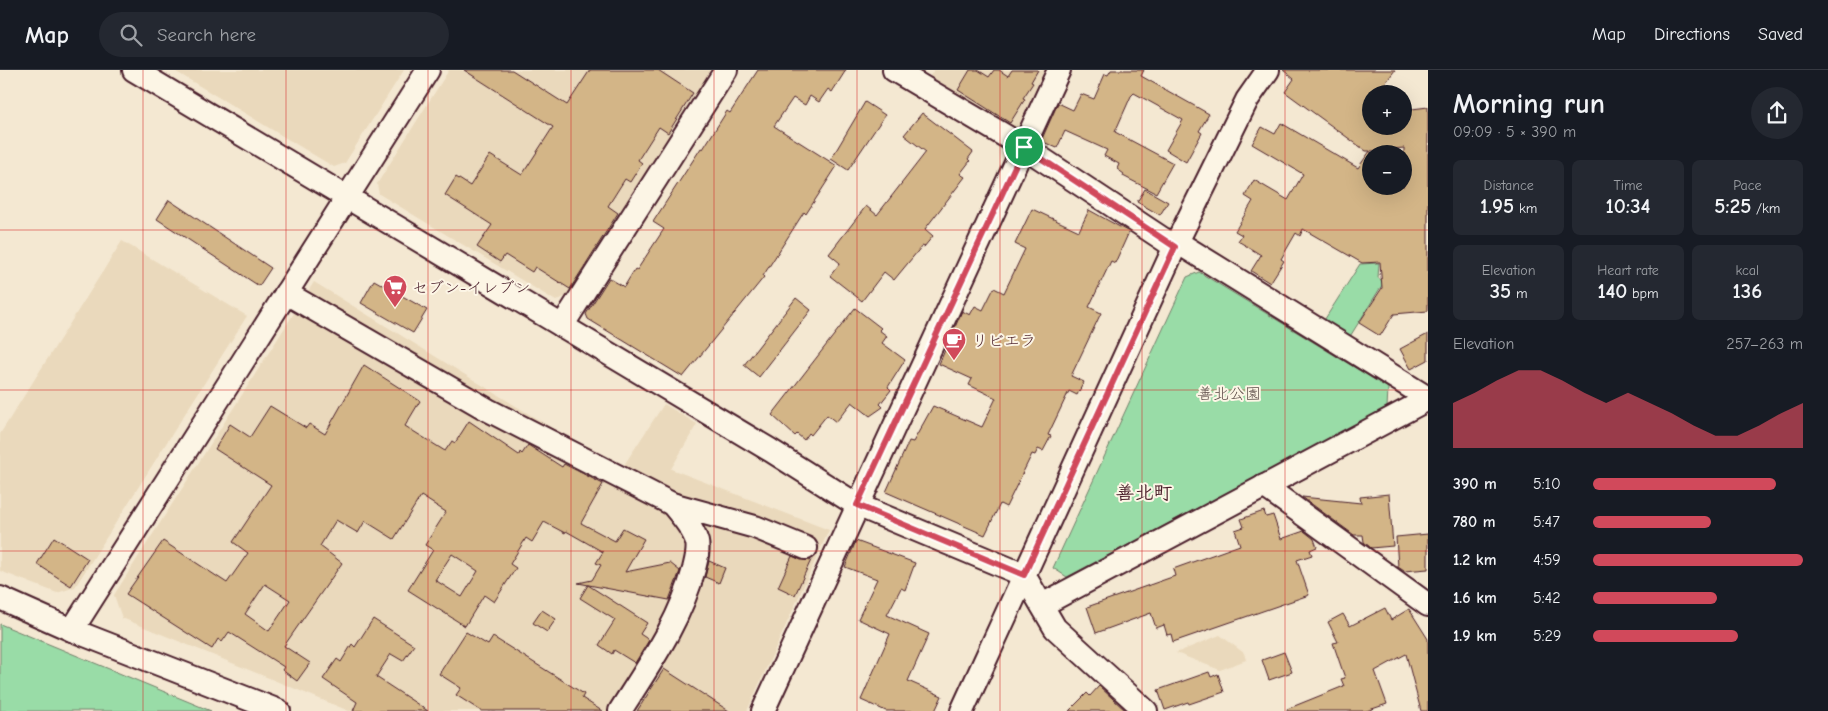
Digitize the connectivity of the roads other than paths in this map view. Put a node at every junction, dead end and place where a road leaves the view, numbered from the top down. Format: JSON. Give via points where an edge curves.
{"nodes":[{"id":1,"x":134,"y":70,"type":"edge"},
{"id":2,"x":428,"y":70,"type":"edge"},
{"id":3,"x":726,"y":70,"type":"edge"},
{"id":4,"x":894,"y":70,"type":"edge"},
{"id":5,"x":1059,"y":70,"type":"edge"},
{"id":6,"x":1268,"y":70,"type":"edge"},
{"id":7,"x":1024,"y":147,"type":"junction"},
{"id":8,"x":346,"y":198,"type":"junction"},
{"id":9,"x":1176,"y":244,"type":"junction"},
{"id":10,"x":286,"y":293,"type":"junction"},
{"id":11,"x":562,"y":326,"type":"junction"},
{"id":12,"x":1428,"y":399,"type":"edge"},
{"id":13,"x":1264,"y":486,"type":"junction"},
{"id":14,"x":672,"y":504,"type":"junction"},
{"id":15,"x":857,"y":505,"type":"junction"},
{"id":16,"x":806,"y":548,"type":"dead end"},
{"id":17,"x":1024,"y":575,"type":"junction"},
{"id":18,"x":0,"y":598,"type":"edge"},
{"id":19,"x":1042,"y":605,"type":"junction"},
{"id":20,"x":1428,"y":605,"type":"edge"},
{"id":21,"x":72,"y":630,"type":"junction"},
{"id":22,"x":279,"y":711,"type":"edge"},
{"id":23,"x":620,"y":711,"type":"edge"},
{"id":24,"x":763,"y":711,"type":"edge"},
{"id":25,"x":962,"y":711,"type":"edge"},
{"id":26,"x":1146,"y":711,"type":"edge"}],
"edges":[{"from":1,"to":8,"type":"street"},
{"from":2,"to":8,"type":"street"},
{"from":3,"to":11,"type":"street"},
{"from":4,"to":7,"type":"street"},
{"from":5,"to":7,"type":"street"},
{"from":6,"to":9,"type":"street","via":[[1247,100]]},
{"from":7,"to":9,"type":"street"},
{"from":7,"to":15,"type":"street"},
{"from":8,"to":10,"type":"street"},
{"from":8,"to":11,"type":"street"},
{"from":9,"to":12,"type":"street"},
{"from":9,"to":17,"type":"street"},
{"from":10,"to":14,"type":"street","via":[[488,410]]},
{"from":10,"to":21,"type":"street"},
{"from":11,"to":15,"type":"street"},
{"from":12,"to":13,"type":"street"},
{"from":13,"to":19,"type":"street"},
{"from":13,"to":20,"type":"street"},
{"from":14,"to":16,"type":"street","via":[[755,527]]},
{"from":14,"to":23,"type":"street","via":[[692,530],[698,552],[686,597],[669,634]]},
{"from":15,"to":17,"type":"street"},
{"from":15,"to":24,"type":"street"},
{"from":17,"to":19,"type":"street"},
{"from":17,"to":25,"type":"street"},
{"from":18,"to":21,"type":"street"},
{"from":19,"to":26,"type":"street","via":[[1055,628]]},
{"from":21,"to":22,"type":"street"}]}
